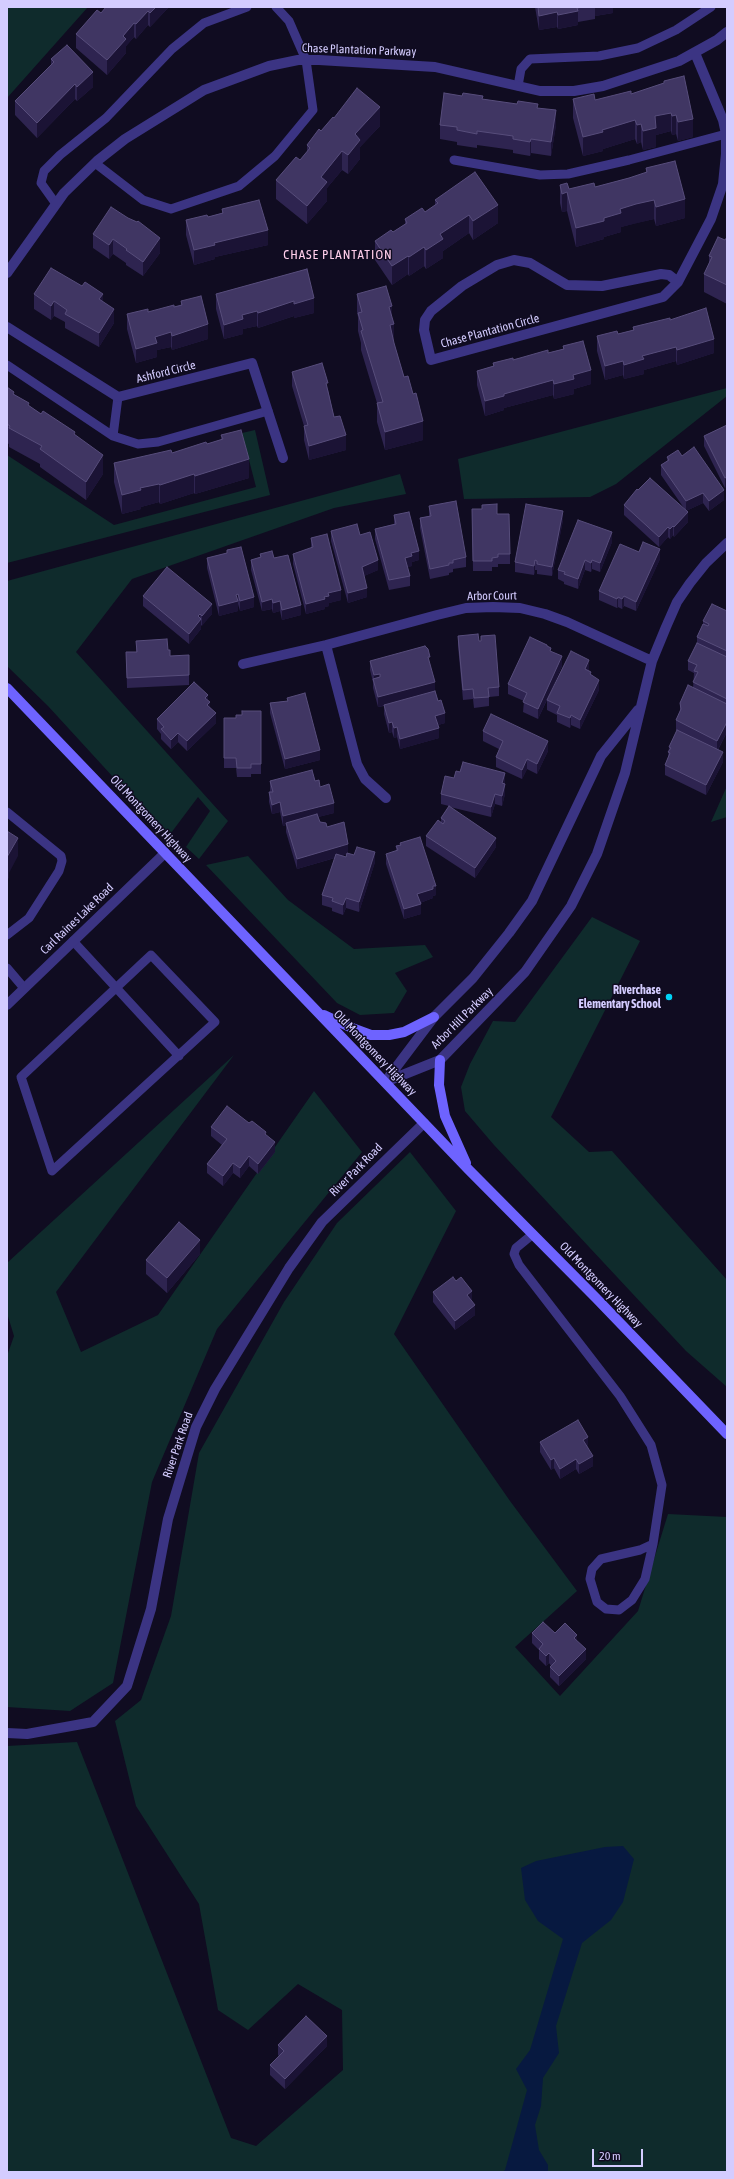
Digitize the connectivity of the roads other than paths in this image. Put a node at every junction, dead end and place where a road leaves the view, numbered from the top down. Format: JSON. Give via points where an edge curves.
{"nodes":[{"id":1,"x":247,"y":7,"type":"edge"},
{"id":2,"x":276,"y":7,"type":"edge"},
{"id":3,"x":710,"y":7,"type":"edge"},
{"id":4,"x":727,"y":32,"type":"edge"},
{"id":5,"x":695,"y":53,"type":"junction"},
{"id":6,"x":306,"y":60,"type":"junction"},
{"id":7,"x":518,"y":86,"type":"junction"},
{"id":8,"x":726,"y":134,"type":"edge"},
{"id":9,"x":454,"y":160,"type":"dead end"},
{"id":10,"x":95,"y":163,"type":"junction"},
{"id":11,"x":56,"y":204,"type":"junction"},
{"id":12,"x":7,"y":273,"type":"edge"},
{"id":13,"x":678,"y":282,"type":"junction"},
{"id":14,"x":7,"y":327,"type":"edge"},
{"id":15,"x":7,"y":365,"type":"edge"},
{"id":16,"x":118,"y":398,"type":"junction"},
{"id":17,"x":268,"y":411,"type":"junction"},
{"id":18,"x":113,"y":436,"type":"junction"},
{"id":19,"x":283,"y":458,"type":"dead end"},
{"id":20,"x":727,"y":543,"type":"edge"},
{"id":21,"x":326,"y":645,"type":"junction"},
{"id":22,"x":652,"y":661,"type":"junction"},
{"id":23,"x":243,"y":664,"type":"dead end"},
{"id":24,"x":7,"y":688,"type":"edge"},
{"id":25,"x":639,"y":708,"type":"junction"},
{"id":26,"x":386,"y":798,"type":"dead end"},
{"id":27,"x":7,"y":812,"type":"edge"},
{"id":28,"x":165,"y":853,"type":"junction"},
{"id":29,"x":7,"y":935,"type":"edge"},
{"id":30,"x":73,"y":941,"type":"junction"},
{"id":31,"x":7,"y":968,"type":"edge"},
{"id":32,"x":24,"y":988,"type":"junction"},
{"id":33,"x":117,"y":989,"type":"junction"},
{"id":34,"x":7,"y":1005,"type":"edge"},
{"id":35,"x":318,"y":1012,"type":"junction"},
{"id":36,"x":434,"y":1017,"type":"junction"},
{"id":37,"x":179,"y":1056,"type":"junction"},
{"id":38,"x":440,"y":1060,"type":"junction"},
{"id":39,"x":385,"y":1082,"type":"junction"},
{"id":40,"x":424,"y":1123,"type":"junction"},
{"id":41,"x":469,"y":1170,"type":"junction"},
{"id":42,"x":533,"y":1234,"type":"junction"},
{"id":43,"x":727,"y":1434,"type":"edge"},
{"id":44,"x":653,"y":1544,"type":"junction"},
{"id":45,"x":7,"y":1733,"type":"edge"}],
"edges":[{"from":1,"to":11,"type":"lane","via":[[204,23],[172,49],[106,118],[49,166],[44,172],[41,184]]},
{"from":2,"to":6,"type":"lane","via":[[290,21]]},
{"from":3,"to":7,"type":"lane","via":[[676,30],[638,48],[598,56],[530,59],[521,69]]},
{"from":4,"to":5,"type":"street","name":"Chase Plantation Parkway"},
{"from":5,"to":7,"type":"street","name":"Chase Plantation Parkway","via":[[647,73],[603,86],[574,91],[540,91]]},
{"from":5,"to":8,"type":"street","name":"Chase Plantation Circle","via":[[723,120]]},
{"from":6,"to":7,"type":"street","name":"Chase Plantation Parkway","via":[[435,67]]},
{"from":6,"to":10,"type":"street","name":"Chase Plantation Parkway","via":[[269,66],[204,90],[125,139]]},
{"from":6,"to":10,"type":"lane","via":[[313,110],[275,156],[238,186],[171,209],[143,200]]},
{"from":8,"to":9,"type":"lane","via":[[568,174],[540,175]]},
{"from":8,"to":13,"type":"street","name":"Chase Plantation Circle","via":[[723,184],[711,219]]},
{"from":10,"to":11,"type":"street","name":"Chase Plantation Parkway"},
{"from":11,"to":12,"type":"street","name":"Chase Plantation Parkway"},
{"from":13,"to":13,"type":"street","name":"Chase Plantation Circle","via":[[663,298],[431,360],[424,320],[431,311],[462,286],[497,265],[514,260],[530,263],[567,285],[602,286],[661,274],[670,275]]},
{"from":14,"to":16,"type":"street"},
{"from":15,"to":18,"type":"lane"},
{"from":16,"to":17,"type":"street","name":"Ashford Circle","via":[[252,363]]},
{"from":16,"to":18,"type":"lane"},
{"from":17,"to":18,"type":"lane","via":[[158,442],[138,444]]},
{"from":17,"to":19,"type":"street","name":"Ashford Circle"},
{"from":20,"to":22,"type":"street","name":"Arbor Hill Parkway","via":[[706,563],[677,602]]},
{"from":21,"to":22,"type":"street","name":"Arbor Court","via":[[466,608],[520,608],[567,622]]},
{"from":21,"to":23,"type":"street","name":"Arbor Court"},
{"from":21,"to":26,"type":"street","via":[[357,764],[365,779]]},
{"from":22,"to":25,"type":"street","name":"Arbor Hill Parkway"},
{"from":24,"to":28,"type":"street","name":"Old Montgomery Highway"},
{"from":25,"to":36,"type":"street","name":"Arbor Hill Parkway","via":[[601,756],[532,900],[473,978]]},
{"from":25,"to":38,"type":"street","name":"Arbor Hill Parkway","via":[[633,742],[614,806],[597,854],[571,906],[525,972]]},
{"from":27,"to":29,"type":"lane","via":[[61,856],[62,861],[59,871],[29,918]]},
{"from":28,"to":30,"type":"street","name":"Carl Raines Lake Road"},
{"from":28,"to":35,"type":"street","name":"Old Montgomery Highway"},
{"from":30,"to":32,"type":"street","name":"Carl Raines Lake Road"},
{"from":30,"to":33,"type":"lane"},
{"from":31,"to":32,"type":"lane"},
{"from":32,"to":34,"type":"street","name":"Carl Raines Lake Road"},
{"from":33,"to":37,"type":"lane"},
{"from":33,"to":37,"type":"lane","via":[[151,955],[215,1022]]},
{"from":33,"to":37,"type":"lane","via":[[21,1077],[52,1171]]},
{"from":35,"to":36,"type":"street","via":[[352,1028],[383,1035],[404,1032]]},
{"from":35,"to":39,"type":"street","name":"Old Montgomery Highway"},
{"from":36,"to":39,"type":"street","name":"Arbor Hill Parkway"},
{"from":38,"to":39,"type":"street","name":"Arbor Hill Parkway"},
{"from":38,"to":41,"type":"street","via":[[439,1085],[445,1116]]},
{"from":39,"to":40,"type":"street","name":"Old Montgomery Highway"},
{"from":40,"to":41,"type":"street","name":"Old Montgomery Highway"},
{"from":40,"to":45,"type":"street","name":"River Park Road","via":[[322,1222],[289,1268],[215,1389],[196,1428],[168,1519],[151,1609],[127,1686],[93,1722],[27,1734]]},
{"from":41,"to":42,"type":"street","name":"Old Montgomery Highway"},
{"from":42,"to":43,"type":"street","name":"Old Montgomery Highway"},
{"from":42,"to":44,"type":"lane","via":[[516,1248],[514,1254],[519,1265],[620,1396],[652,1445],[662,1485]]},
{"from":44,"to":44,"type":"lane","via":[[645,1579],[632,1600],[619,1610],[606,1609],[598,1602],[590,1579],[592,1569],[601,1559],[640,1550]]}]}
